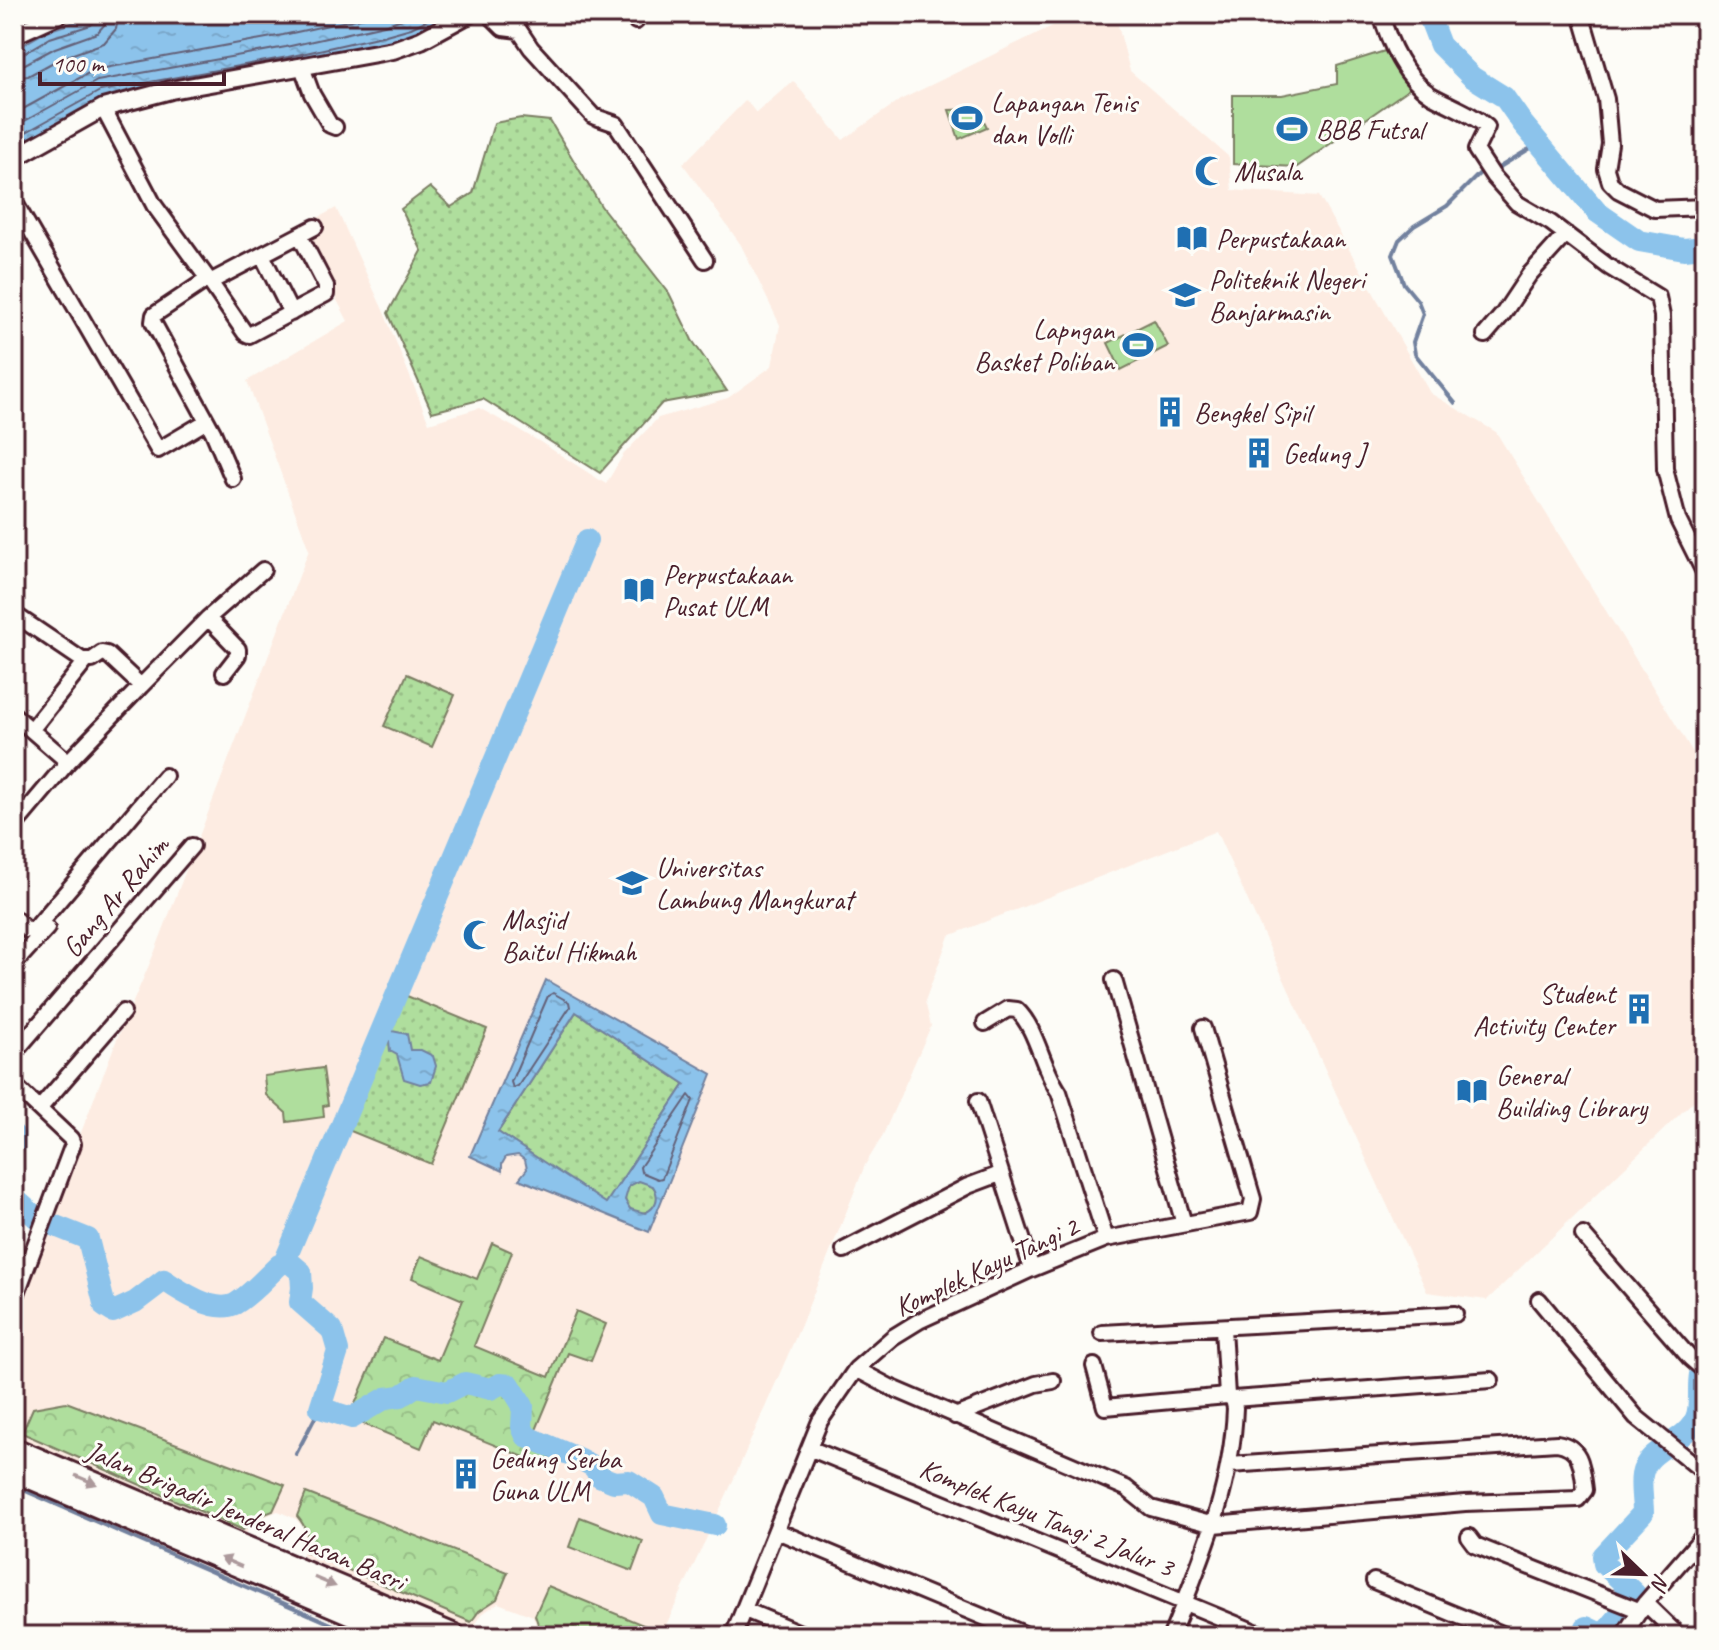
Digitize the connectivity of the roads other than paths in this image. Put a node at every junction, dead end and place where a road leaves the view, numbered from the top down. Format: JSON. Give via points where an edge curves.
{"nodes":[{"id":1,"x":60,"y":14,"type":"edge"},
{"id":2,"x":469,"y":14,"type":"edge"},
{"id":3,"x":489,"y":14,"type":"edge"},
{"id":4,"x":1381,"y":14,"type":"edge"},
{"id":5,"x":1581,"y":14,"type":"edge"},
{"id":6,"x":35,"y":19,"type":"edge"},
{"id":7,"x":14,"y":35,"type":"edge"},
{"id":8,"x":302,"y":67,"type":"junction"},
{"id":9,"x":103,"y":108,"type":"junction"},
{"id":10,"x":335,"y":127,"type":"dead end"},
{"id":11,"x":14,"y":158,"type":"edge"},
{"id":12,"x":14,"y":201,"type":"edge"},
{"id":13,"x":1705,"y":207,"type":"edge"},
{"id":14,"x":315,"y":227,"type":"dead end"},
{"id":15,"x":1566,"y":234,"type":"junction"},
{"id":16,"x":300,"y":236,"type":"junction"},
{"id":17,"x":262,"y":255,"type":"junction"},
{"id":18,"x":705,"y":260,"type":"dead end"},
{"id":19,"x":209,"y":281,"type":"junction"},
{"id":20,"x":291,"y":313,"type":"junction"},
{"id":21,"x":1485,"y":335,"type":"dead end"},
{"id":22,"x":207,"y":421,"type":"junction"},
{"id":23,"x":233,"y":479,"type":"dead end"},
{"id":24,"x":263,"y":570,"type":"dead end"},
{"id":25,"x":1705,"y":574,"type":"edge"},
{"id":26,"x":14,"y":614,"type":"edge"},
{"id":27,"x":208,"y":618,"type":"junction"},
{"id":28,"x":86,"y":661,"type":"junction"},
{"id":29,"x":224,"y":673,"type":"dead end"},
{"id":30,"x":141,"y":686,"type":"junction"},
{"id":31,"x":14,"y":715,"type":"edge"},
{"id":32,"x":32,"y":729,"type":"junction"},
{"id":33,"x":68,"y":762,"type":"junction"},
{"id":34,"x":165,"y":776,"type":"dead end"},
{"id":35,"x":14,"y":826,"type":"edge"},
{"id":36,"x":121,"y":844,"type":"dead end"},
{"id":37,"x":192,"y":846,"type":"dead end"},
{"id":38,"x":14,"y":918,"type":"edge"},
{"id":39,"x":14,"y":964,"type":"edge"},
{"id":40,"x":1114,"y":980,"type":"dead end"},
{"id":41,"x":123,"y":1012,"type":"dead end"},
{"id":42,"x":985,"y":1023,"type":"dead end"},
{"id":43,"x":1203,"y":1028,"type":"dead end"},
{"id":44,"x":14,"y":1053,"type":"edge"},
{"id":45,"x":14,"y":1085,"type":"edge"},
{"id":46,"x":978,"y":1101,"type":"dead end"},
{"id":47,"x":40,"y":1108,"type":"junction"},
{"id":48,"x":1000,"y":1174,"type":"junction"},
{"id":49,"x":1184,"y":1224,"type":"junction"},
{"id":50,"x":1583,"y":1235,"type":"dead end"},
{"id":51,"x":1106,"y":1239,"type":"junction"},
{"id":52,"x":844,"y":1250,"type":"dead end"},
{"id":53,"x":1032,"y":1269,"type":"junction"},
{"id":54,"x":1539,"y":1300,"type":"dead end"},
{"id":55,"x":14,"y":1301,"type":"edge"},
{"id":56,"x":1455,"y":1314,"type":"dead end"},
{"id":57,"x":1223,"y":1328,"type":"junction"},
{"id":58,"x":1102,"y":1333,"type":"dead end"},
{"id":59,"x":1094,"y":1366,"type":"dead end"},
{"id":60,"x":856,"y":1369,"type":"junction"},
{"id":61,"x":1705,"y":1371,"type":"edge"},
{"id":62,"x":1491,"y":1380,"type":"dead end"},
{"id":63,"x":1053,"y":1381,"type":"dead end"},
{"id":64,"x":1230,"y":1398,"type":"junction"},
{"id":65,"x":955,"y":1416,"type":"junction"},
{"id":66,"x":809,"y":1448,"type":"junction"},
{"id":67,"x":14,"y":1450,"type":"edge"},
{"id":68,"x":1230,"y":1465,"type":"junction"},
{"id":69,"x":14,"y":1470,"type":"edge"},
{"id":70,"x":1705,"y":1473,"type":"edge"},
{"id":71,"x":1214,"y":1525,"type":"junction"},
{"id":72,"x":777,"y":1531,"type":"junction"},
{"id":73,"x":1705,"y":1534,"type":"edge"},
{"id":74,"x":1469,"y":1537,"type":"dead end"},
{"id":75,"x":1374,"y":1581,"type":"dead end"},
{"id":76,"x":1184,"y":1601,"type":"junction"},
{"id":77,"x":1643,"y":1607,"type":"junction"},
{"id":78,"x":745,"y":1610,"type":"junction"},
{"id":79,"x":370,"y":1629,"type":"edge"},
{"id":80,"x":406,"y":1636,"type":"edge"},
{"id":81,"x":454,"y":1636,"type":"edge"},
{"id":82,"x":733,"y":1636,"type":"edge"},
{"id":83,"x":807,"y":1636,"type":"edge"},
{"id":84,"x":1029,"y":1636,"type":"edge"},
{"id":85,"x":1171,"y":1636,"type":"edge"},
{"id":86,"x":1265,"y":1636,"type":"edge"},
{"id":87,"x":1507,"y":1636,"type":"edge"},
{"id":88,"x":1623,"y":1636,"type":"edge"},
{"id":89,"x":1679,"y":1636,"type":"edge"}],
"edges":[{"from":1,"to":6,"type":"street"},
{"from":2,"to":8,"type":"street","via":[[393,50]]},
{"from":3,"to":18,"type":"street","via":[[503,28],[519,30],[593,116],[616,124]]},
{"from":4,"to":15,"type":"street","via":[[1396,52],[1419,86],[1487,127],[1476,150],[1512,199]]},
{"from":5,"to":13,"type":"street","via":[[1606,99],[1610,182],[1655,209]]},
{"from":6,"to":7,"type":"street"},
{"from":8,"to":9,"type":"street"},
{"from":8,"to":10,"type":"street","via":[[312,94]]},
{"from":9,"to":11,"type":"street"},
{"from":9,"to":19,"type":"street","via":[[154,205]]},
{"from":12,"to":22,"type":"street","via":[[158,450]]},
{"from":14,"to":16,"type":"street"},
{"from":15,"to":21,"type":"street"},
{"from":15,"to":25,"type":"street","via":[[1660,301],[1665,469],[1678,520]]},
{"from":16,"to":17,"type":"street"},
{"from":16,"to":20,"type":"street","via":[[327,290]]},
{"from":17,"to":19,"type":"street"},
{"from":17,"to":20,"type":"street"},
{"from":19,"to":20,"type":"street","via":[[247,334]]},
{"from":19,"to":22,"type":"street","via":[[153,319]]},
{"from":22,"to":23,"type":"street"},
{"from":24,"to":27,"type":"street"},
{"from":26,"to":28,"type":"street"},
{"from":27,"to":29,"type":"street","via":[[239,651]]},
{"from":27,"to":30,"type":"street"},
{"from":28,"to":30,"type":"street","via":[[105,653]]},
{"from":28,"to":32,"type":"street"},
{"from":30,"to":33,"type":"street"},
{"from":31,"to":32,"type":"street"},
{"from":32,"to":33,"type":"street"},
{"from":33,"to":35,"type":"street"},
{"from":34,"to":38,"type":"street","via":[[33,931]]},
{"from":36,"to":39,"type":"street"},
{"from":37,"to":44,"type":"street","name":"Gang Ar Rahim"},
{"from":40,"to":49,"type":"street"},
{"from":41,"to":47,"type":"street"},
{"from":42,"to":51,"type":"street","via":[[1008,1009],[1024,1019],[1059,1092]]},
{"from":43,"to":49,"type":"street","name":"Komplek Kayu Tangi 2","via":[[1253,1199],[1250,1212]]},
{"from":45,"to":47,"type":"street"},
{"from":46,"to":48,"type":"street"},
{"from":47,"to":55,"type":"street","via":[[73,1144]]},
{"from":48,"to":52,"type":"street"},
{"from":48,"to":53,"type":"street"},
{"from":49,"to":51,"type":"street","name":"Komplek Kayu Tangi 2"},
{"from":50,"to":61,"type":"street"},
{"from":51,"to":53,"type":"street","name":"Komplek Kayu Tangi 2"},
{"from":53,"to":60,"type":"street","name":"Komplek Kayu Tangi 2","via":[[919,1321]]},
{"from":54,"to":70,"type":"street","via":[[1636,1417]]},
{"from":56,"to":57,"type":"street"},
{"from":57,"to":58,"type":"street"},
{"from":57,"to":64,"type":"street"},
{"from":59,"to":64,"type":"street","via":[[1105,1407]]},
{"from":60,"to":65,"type":"street"},
{"from":60,"to":66,"type":"street","name":"Komplek Kayu Tangi 2","via":[[820,1421]]},
{"from":62,"to":64,"type":"street"},
{"from":63,"to":65,"type":"street"},
{"from":64,"to":68,"type":"street","via":[[1235,1408]]},
{"from":65,"to":71,"type":"street","via":[[1126,1488],[1151,1508]]},
{"from":66,"to":72,"type":"street","name":"Komplek Kayu Tangi 2"},
{"from":66,"to":76,"type":"street","name":"Komplek Kayu Tangi 2 Jalur 3"},
{"from":67,"to":81,"type":"highway","name":"Jalan Brigadir Jenderal Hasan Basri","one_way":true},
{"from":68,"to":71,"type":"street"},
{"from":68,"to":71,"type":"street","via":[[1557,1443],[1578,1454],[1585,1490],[1578,1499],[1562,1501],[1465,1503]]},
{"from":79,"to":69,"type":"highway","name":"Jalan Brigadir Jenderal Hasan Basri","one_way":true},
{"from":71,"to":76,"type":"street"},
{"from":72,"to":78,"type":"street","name":"Komplek Kayu Tangi 2"},
{"from":72,"to":84,"type":"street"},
{"from":73,"to":77,"type":"street"},
{"from":74,"to":77,"type":"street","via":[[1487,1550]]},
{"from":75,"to":87,"type":"street"},
{"from":76,"to":85,"type":"street"},
{"from":76,"to":86,"type":"street","name":"Komplek Kayu Tangi 2 Jalur 3"},
{"from":77,"to":88,"type":"street"},
{"from":77,"to":89,"type":"street"},
{"from":78,"to":82,"type":"street","name":"Komplek Kayu Tangi 2"},
{"from":78,"to":83,"type":"street"},
{"from":79,"to":80,"type":"highway","name":"Jalan Brigadir Jenderal Hasan Basri"}]}
